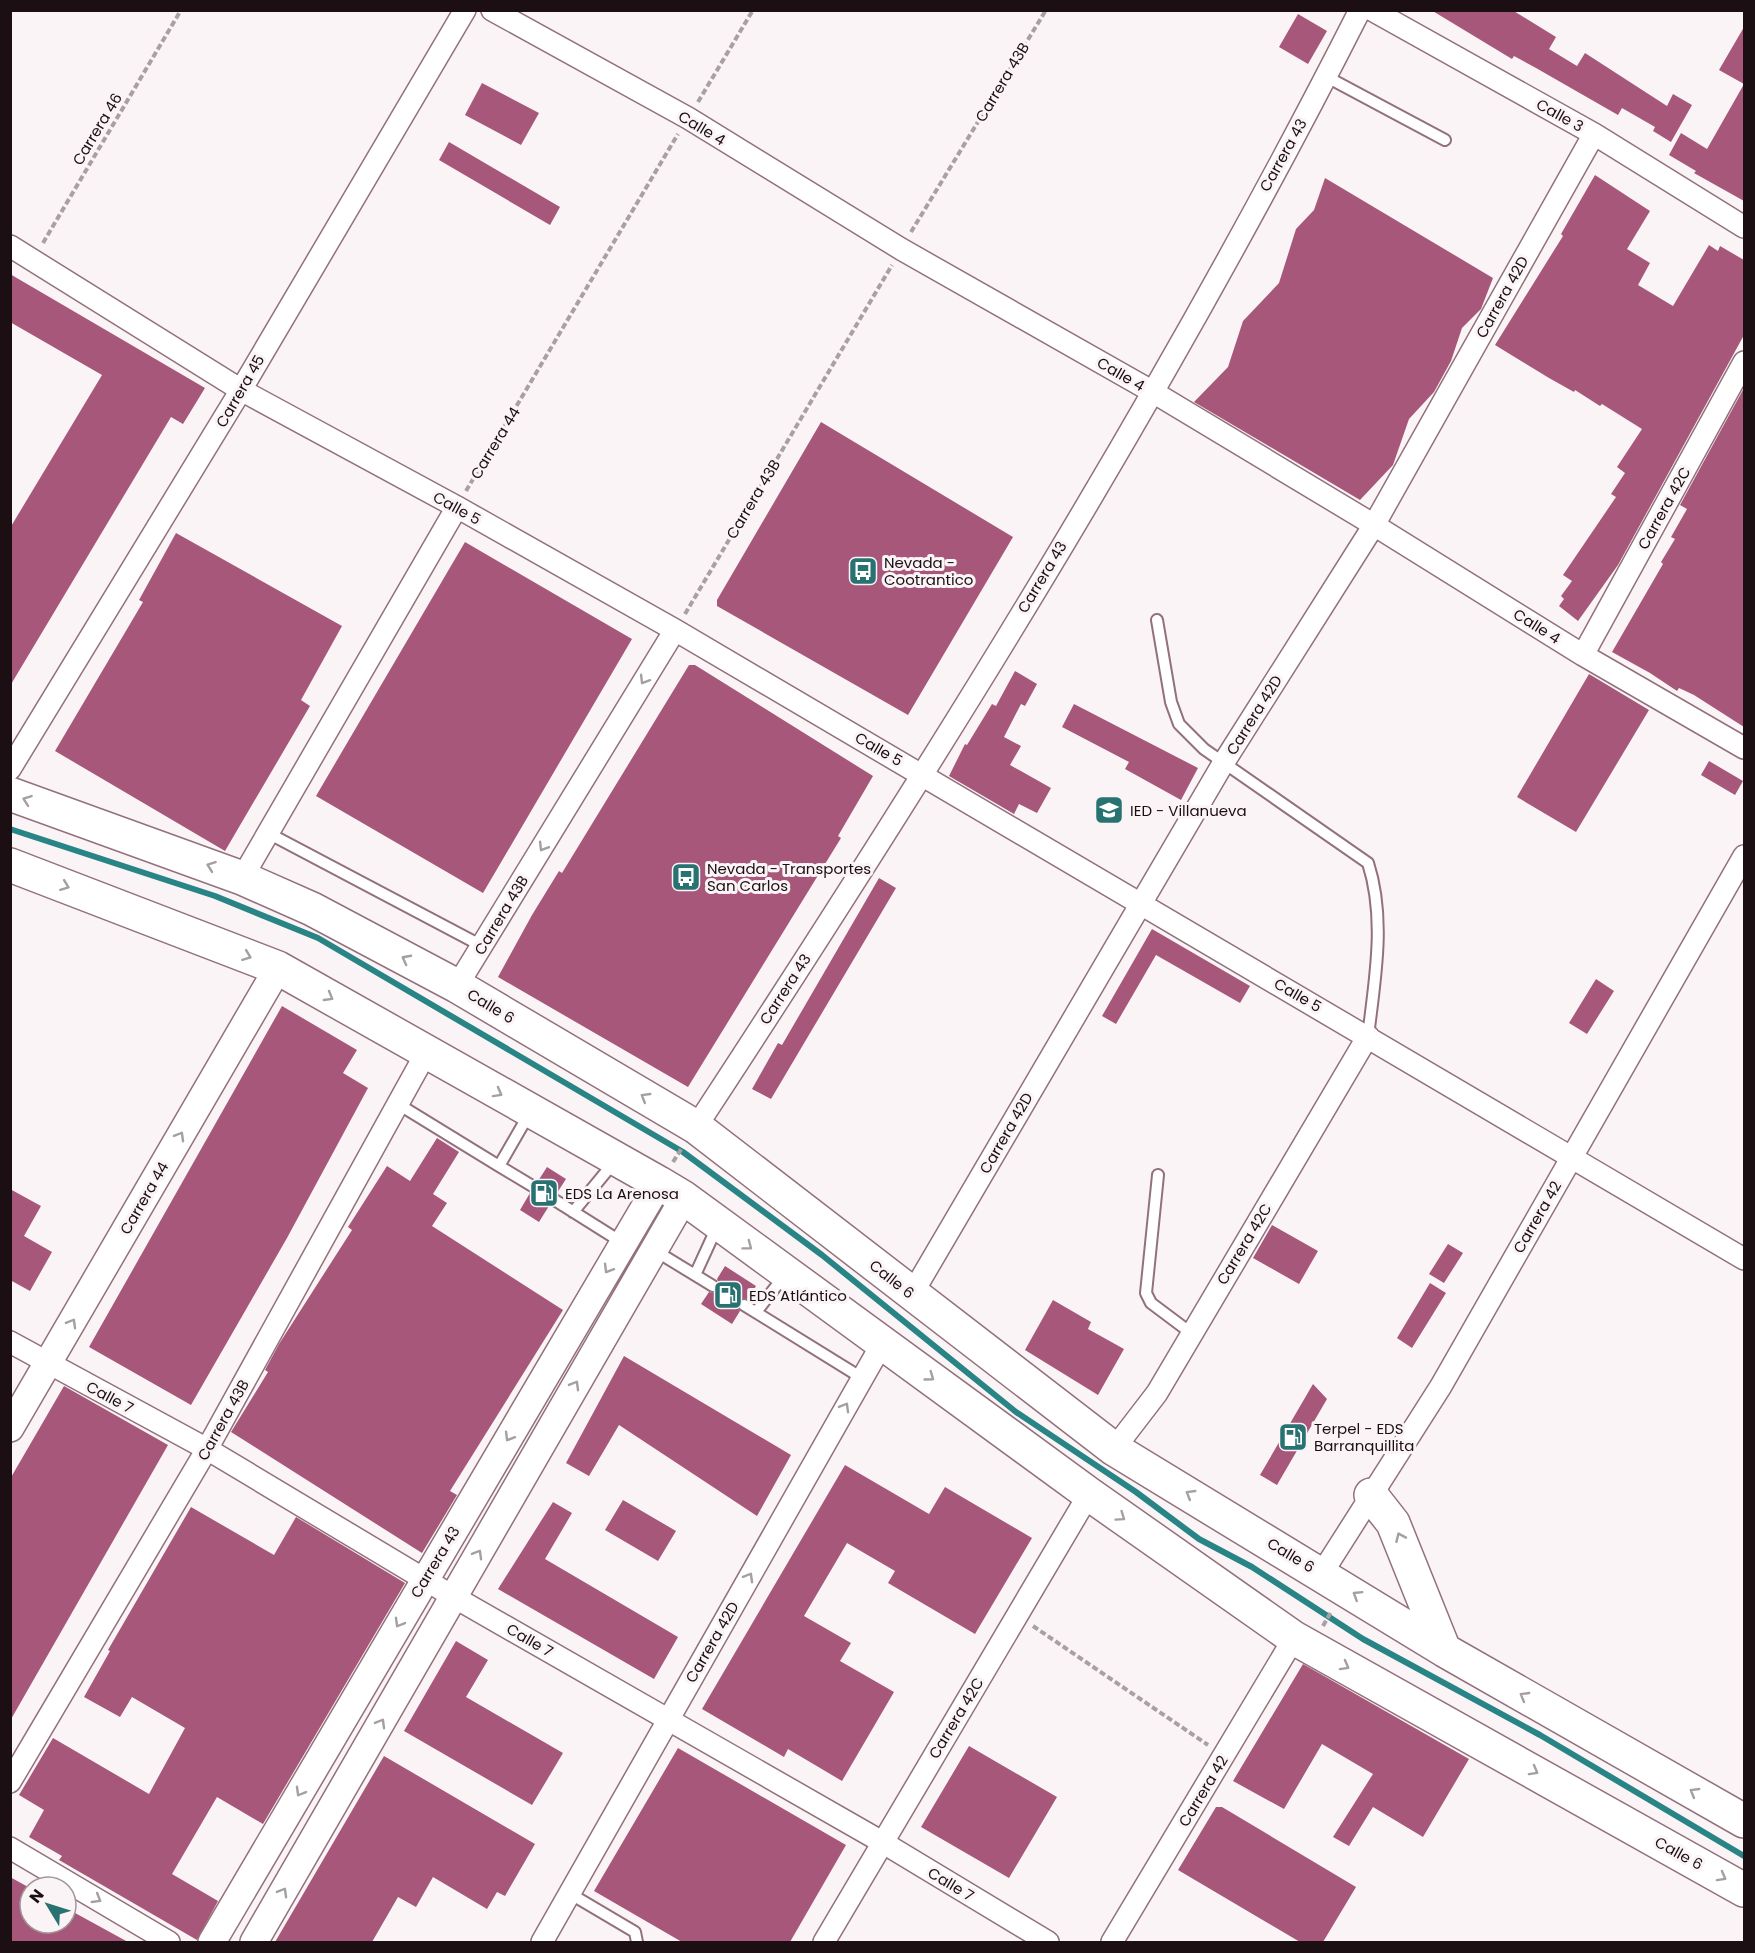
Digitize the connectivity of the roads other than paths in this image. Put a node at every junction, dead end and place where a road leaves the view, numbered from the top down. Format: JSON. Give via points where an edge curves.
{"nodes":[{"id":1,"x":465,"y":10,"type":"edge"},
{"id":2,"x":492,"y":10,"type":"edge"},
{"id":3,"x":1360,"y":10,"type":"edge"},
{"id":4,"x":1372,"y":10,"type":"edge"},
{"id":5,"x":1327,"y":77,"type":"junction"},
{"id":6,"x":1594,"y":134,"type":"junction"},
{"id":7,"x":1445,"y":140,"type":"dead end"},
{"id":8,"x":1744,"y":227,"type":"edge"},
{"id":9,"x":10,"y":246,"type":"edge"},
{"id":10,"x":1744,"y":362,"type":"edge"},
{"id":11,"x":241,"y":390,"type":"junction"},
{"id":12,"x":1153,"y":392,"type":"junction"},
{"id":13,"x":457,"y":507,"type":"junction"},
{"id":14,"x":1374,"y":525,"type":"junction"},
{"id":15,"x":1156,"y":620,"type":"dead end"},
{"id":16,"x":675,"y":630,"type":"junction"},
{"id":17,"x":1583,"y":655,"type":"junction"},
{"id":18,"x":1744,"y":748,"type":"edge"},
{"id":19,"x":1224,"y":762,"type":"junction"},
{"id":20,"x":10,"y":769,"type":"edge"},
{"id":21,"x":923,"y":775,"type":"junction"},
{"id":22,"x":10,"y":794,"type":"edge"},
{"id":23,"x":268,"y":833,"type":"junction"},
{"id":24,"x":1744,"y":856,"type":"edge"},
{"id":25,"x":10,"y":865,"type":"edge"},
{"id":26,"x":242,"y":878,"type":"junction"},
{"id":27,"x":1141,"y":904,"type":"junction"},
{"id":28,"x":482,"y":946,"type":"junction"},
{"id":29,"x":278,"y":968,"type":"junction"},
{"id":30,"x":458,"y":986,"type":"junction"},
{"id":31,"x":1368,"y":1036,"type":"junction"},
{"id":32,"x":426,"y":1053,"type":"junction"},
{"id":33,"x":398,"y":1104,"type":"junction"},
{"id":34,"x":531,"y":1111,"type":"junction"},
{"id":35,"x":696,"y":1127,"type":"junction"},
{"id":36,"x":1571,"y":1157,"type":"junction"},
{"id":37,"x":617,"y":1159,"type":"junction"},
{"id":38,"x":499,"y":1166,"type":"junction"},
{"id":39,"x":1158,"y":1175,"type":"dead end"},
{"id":40,"x":534,"y":1187,"type":"dead end"},
{"id":41,"x":672,"y":1191,"type":"junction"},
{"id":42,"x":554,"y":1199,"type":"dead end"},
{"id":43,"x":573,"y":1212,"type":"junction"},
{"id":44,"x":718,"y":1224,"type":"junction"},
{"id":45,"x":624,"y":1243,"type":"junction"},
{"id":46,"x":653,"y":1249,"type":"junction"},
{"id":47,"x":1744,"y":1259,"type":"edge"},
{"id":48,"x":786,"y":1274,"type":"junction"},
{"id":49,"x":695,"y":1275,"type":"junction"},
{"id":50,"x":713,"y":1286,"type":"dead end"},
{"id":51,"x":912,"y":1294,"type":"junction"},
{"id":52,"x":744,"y":1305,"type":"dead end"},
{"id":53,"x":756,"y":1312,"type":"junction"},
{"id":54,"x":1191,"y":1333,"type":"junction"},
{"id":55,"x":10,"y":1342,"type":"edge"},
{"id":56,"x":883,"y":1342,"type":"junction"},
{"id":57,"x":48,"y":1364,"type":"junction"},
{"id":58,"x":862,"y":1378,"type":"junction"},
{"id":59,"x":10,"y":1428,"type":"edge"},
{"id":60,"x":207,"y":1449,"type":"junction"},
{"id":61,"x":1114,"y":1449,"type":"junction"},
{"id":62,"x":1089,"y":1494,"type":"junction"},
{"id":63,"x":1371,"y":1495,"type":"junction"},
{"id":64,"x":1322,"y":1573,"type":"junction"},
{"id":65,"x":425,"y":1579,"type":"junction"},
{"id":66,"x":454,"y":1597,"type":"junction"},
{"id":67,"x":1308,"y":1632,"type":"junction"},
{"id":68,"x":1444,"y":1650,"type":"junction"},
{"id":69,"x":668,"y":1719,"type":"junction"},
{"id":70,"x":10,"y":1782,"type":"edge"},
{"id":71,"x":1744,"y":1821,"type":"edge"},
{"id":72,"x":882,"y":1842,"type":"junction"},
{"id":73,"x":10,"y":1848,"type":"edge"},
{"id":74,"x":1744,"y":1890,"type":"edge"},
{"id":75,"x":569,"y":1893,"type":"junction"},
{"id":76,"x":169,"y":1942,"type":"edge"},
{"id":77,"x":212,"y":1942,"type":"edge"},
{"id":78,"x":254,"y":1942,"type":"edge"},
{"id":79,"x":542,"y":1942,"type":"edge"},
{"id":80,"x":637,"y":1942,"type":"edge"},
{"id":81,"x":824,"y":1942,"type":"edge"},
{"id":82,"x":1048,"y":1942,"type":"edge"},
{"id":83,"x":1112,"y":1942,"type":"edge"}],
"edges":[{"from":1,"to":11,"type":"street","name":"Carrera 45"},
{"from":2,"to":12,"type":"street","name":"Calle 4","via":[[688,118],[901,249]]},
{"from":3,"to":5,"type":"street","name":"Carrera 43"},
{"from":4,"to":6,"type":"street","name":"Calle 3"},
{"from":5,"to":7,"type":"lane"},
{"from":5,"to":12,"type":"street","name":"Carrera 43"},
{"from":6,"to":8,"type":"street","name":"Calle 3"},
{"from":6,"to":14,"type":"street","name":"Carrera 42D"},
{"from":9,"to":11,"type":"street","name":"Calle 5"},
{"from":10,"to":17,"type":"street","name":"Carrera 42C"},
{"from":11,"to":13,"type":"street","name":"Calle 5"},
{"from":11,"to":20,"type":"street","name":"Carrera 45"},
{"from":12,"to":14,"type":"street","name":"Calle 4"},
{"from":12,"to":21,"type":"street","name":"Carrera 43"},
{"from":13,"to":16,"type":"street","name":"Calle 5"},
{"from":13,"to":23,"type":"street"},
{"from":14,"to":17,"type":"street","name":"Calle 4"},
{"from":14,"to":19,"type":"street","name":"Carrera 42D"},
{"from":15,"to":19,"type":"lane","via":[[1171,702],[1179,724]]},
{"from":16,"to":21,"type":"street","name":"Calle 5"},
{"from":16,"to":28,"type":"street","name":"Carrera 43B","one_way":true},
{"from":17,"to":18,"type":"street","name":"Calle 4"},
{"from":19,"to":27,"type":"street","name":"Carrera 42D"},
{"from":19,"to":31,"type":"lane","via":[[1368,863],[1376,887],[1377,962]]},
{"from":21,"to":27,"type":"street","name":"Calle 5"},
{"from":21,"to":35,"type":"street","name":"Carrera 43"},
{"from":26,"to":22,"type":"main road","name":"Calle 6","one_way":true},
{"from":23,"to":26,"type":"street"},
{"from":23,"to":28,"type":"lane"},
{"from":24,"to":36,"type":"street","name":"Carrera 42"},
{"from":25,"to":29,"type":"main road","name":"Calle 6","one_way":true},
{"from":30,"to":26,"type":"main road","name":"Calle 6","one_way":true,"via":[[312,909]]},
{"from":27,"to":31,"type":"street","name":"Calle 5"},
{"from":27,"to":51,"type":"street","name":"Carrera 42D"},
{"from":28,"to":30,"type":"street","name":"Carrera 43B"},
{"from":29,"to":32,"type":"main road","name":"Calle 6","one_way":true},
{"from":57,"to":29,"type":"street","name":"Carrera 44","one_way":true},
{"from":35,"to":30,"type":"main road","name":"Calle 6","one_way":true},
{"from":31,"to":36,"type":"street","name":"Calle 5"},
{"from":31,"to":54,"type":"street","name":"Carrera 42C"},
{"from":32,"to":33,"type":"street","name":"Carrera 43B"},
{"from":32,"to":34,"type":"main road","name":"Calle 6","one_way":true},
{"from":33,"to":38,"type":"lane"},
{"from":33,"to":60,"type":"street","name":"Carrera 43B"},
{"from":34,"to":37,"type":"main road","name":"Calle 6"},
{"from":34,"to":38,"type":"lane"},
{"from":35,"to":51,"type":"main road","name":"Calle 6"},
{"from":36,"to":47,"type":"street","name":"Calle 5"},
{"from":36,"to":63,"type":"street","name":"Carrera 42","via":[[1441,1386]]},
{"from":37,"to":41,"type":"main road","name":"Calle 6"},
{"from":37,"to":43,"type":"lane"},
{"from":38,"to":40,"type":"lane"},
{"from":39,"to":54,"type":"lane","via":[[1146,1293],[1150,1303]]},
{"from":41,"to":44,"type":"main road","name":"Calle 6"},
{"from":41,"to":45,"type":"street","name":"Carrera 43"},
{"from":41,"to":46,"type":"street"},
{"from":42,"to":43,"type":"lane"},
{"from":43,"to":45,"type":"lane"},
{"from":44,"to":48,"type":"main road","name":"Calle 6","one_way":true},
{"from":44,"to":49,"type":"lane"},
{"from":45,"to":65,"type":"street","name":"Carrera 43","one_way":true},
{"from":46,"to":49,"type":"lane"},
{"from":66,"to":46,"type":"street","one_way":true},
{"from":48,"to":53,"type":"lane"},
{"from":48,"to":56,"type":"main road","name":"Calle 6"},
{"from":49,"to":50,"type":"lane"},
{"from":51,"to":61,"type":"main road","name":"Calle 6"},
{"from":52,"to":53,"type":"lane"},
{"from":53,"to":58,"type":"lane"},
{"from":54,"to":61,"type":"street","name":"Carrera 42C","via":[[1157,1393]]},
{"from":55,"to":57,"type":"street","name":"Calle 7"},
{"from":56,"to":58,"type":"street","name":"Carrera 42D"},
{"from":56,"to":62,"type":"main road","name":"Calle 6","one_way":true},
{"from":57,"to":59,"type":"street","name":"Carrera 44"},
{"from":57,"to":60,"type":"street","name":"Calle 7"},
{"from":69,"to":58,"type":"street","name":"Carrera 42D","one_way":true},
{"from":60,"to":65,"type":"street","name":"Calle 7"},
{"from":60,"to":70,"type":"street","name":"Carrera 43B"},
{"from":64,"to":61,"type":"main road","name":"Calle 6","one_way":true},
{"from":62,"to":67,"type":"main road","name":"Calle 6","one_way":true},
{"from":62,"to":72,"type":"street","name":"Carrera 42C"},
{"from":63,"to":64,"type":"street","name":"Carrera 42"},
{"from":68,"to":63,"type":"main road","one_way":true,"via":[[1393,1522]]},
{"from":68,"to":64,"type":"main road","name":"Calle 6","one_way":true},
{"from":65,"to":66,"type":"street","name":"Calle 7"},
{"from":65,"to":77,"type":"street","name":"Carrera 43","one_way":true},
{"from":66,"to":69,"type":"street","name":"Calle 7"},
{"from":78,"to":66,"type":"street","one_way":true},
{"from":67,"to":74,"type":"main road","name":"Calle 6","one_way":true},
{"from":67,"to":83,"type":"street","name":"Carrera 42","via":[[1224,1755]]},
{"from":71,"to":68,"type":"main road","name":"Calle 6","one_way":true},
{"from":69,"to":72,"type":"street","name":"Calle 7"},
{"from":69,"to":75,"type":"street","name":"Carrera 42D"},
{"from":72,"to":81,"type":"street","name":"Carrera 42C"},
{"from":72,"to":82,"type":"street","name":"Calle 7"},
{"from":73,"to":76,"type":"street","one_way":true},
{"from":75,"to":79,"type":"street","name":"Carrera 42D"},
{"from":75,"to":80,"type":"lane","via":[[635,1932]]}]}
